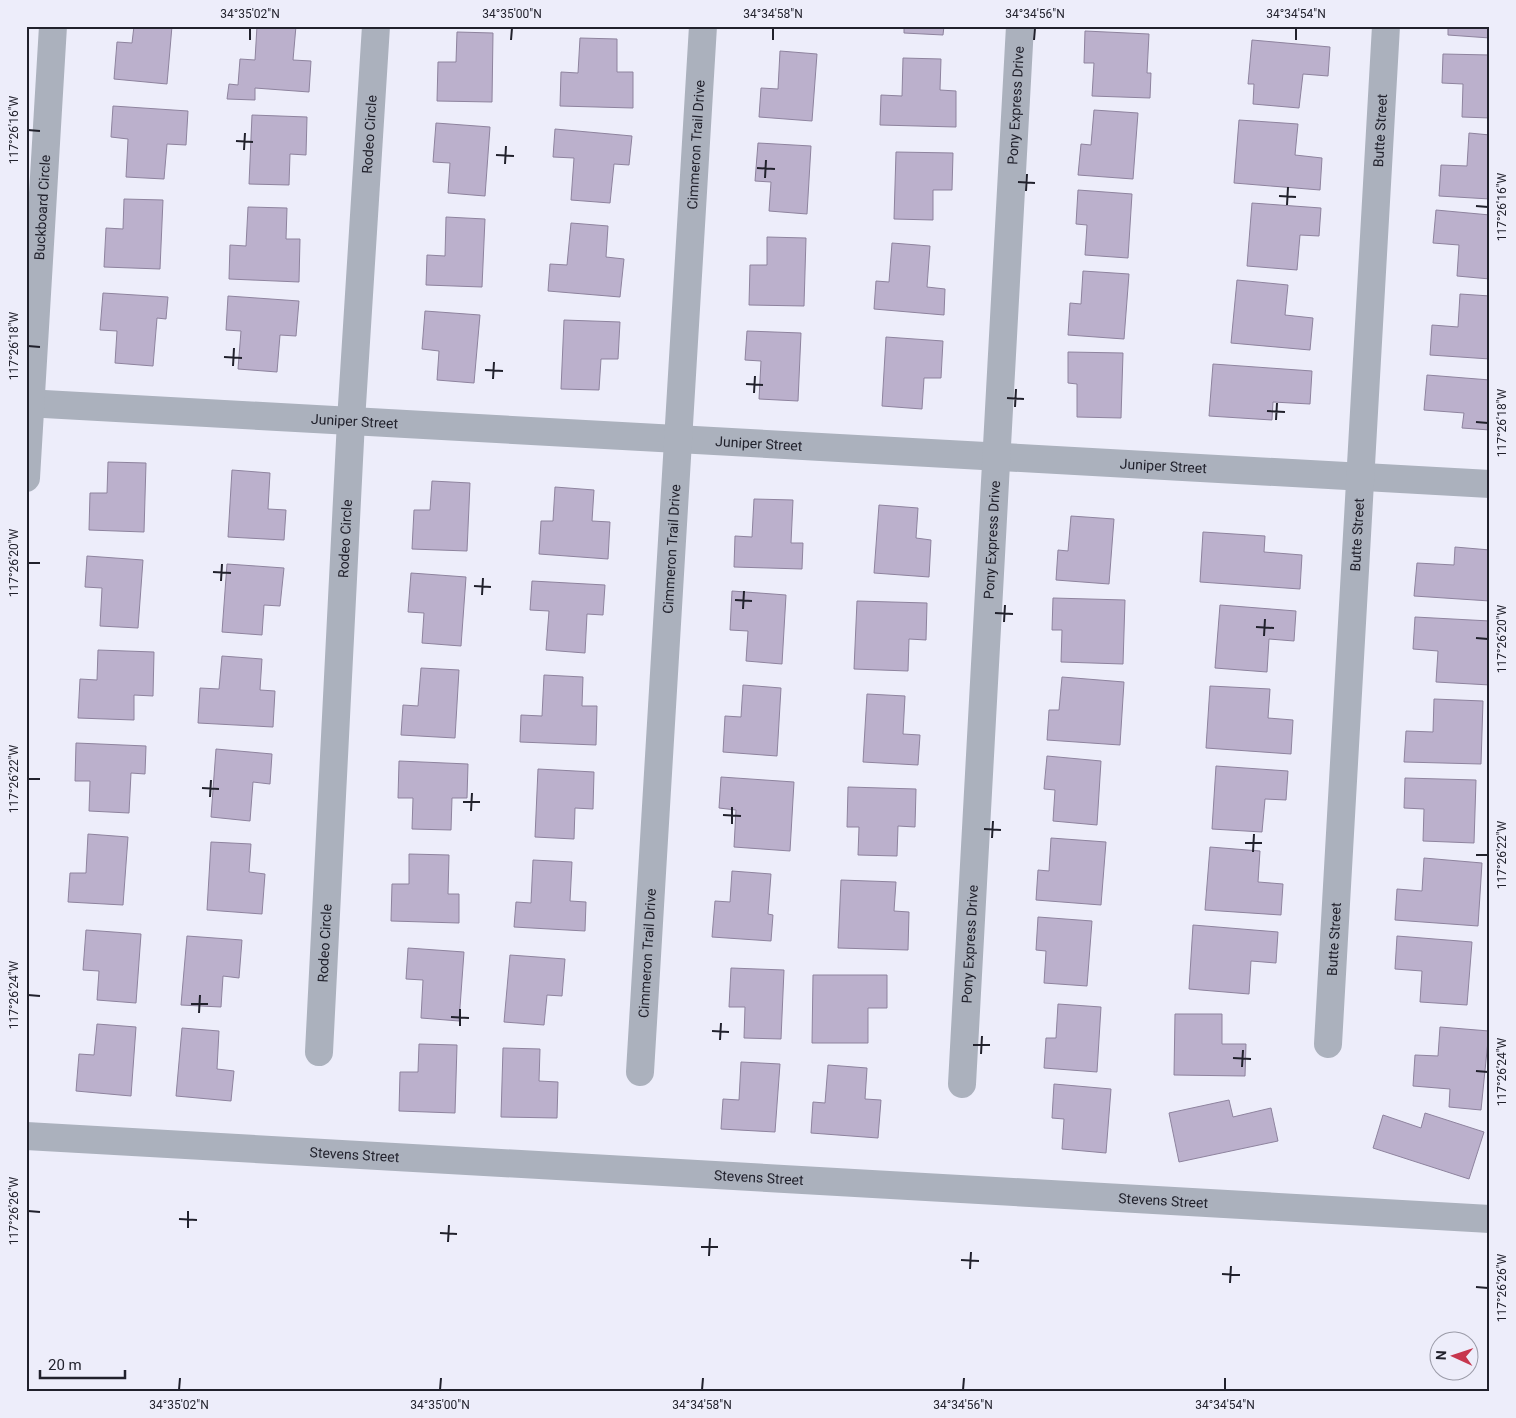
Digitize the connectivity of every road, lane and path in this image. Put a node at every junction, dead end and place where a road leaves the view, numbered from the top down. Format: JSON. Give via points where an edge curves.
{"nodes":[{"id":1,"x":53,"y":26,"type":"edge"},
{"id":2,"x":376,"y":26,"type":"edge"},
{"id":3,"x":703,"y":26,"type":"edge"},
{"id":4,"x":1020,"y":26,"type":"edge"},
{"id":5,"x":1386,"y":26,"type":"edge"},
{"id":6,"x":28,"y":403,"type":"edge"},
{"id":7,"x":351,"y":421,"type":"junction"},
{"id":8,"x":678,"y":438,"type":"junction"},
{"id":9,"x":997,"y":456,"type":"junction"},
{"id":10,"x":1360,"y":477,"type":"junction"},
{"id":11,"x":26,"y":478,"type":"edge"},
{"id":12,"x":1490,"y":484,"type":"edge"},
{"id":13,"x":1328,"y":1044,"type":"dead end"},
{"id":14,"x":319,"y":1052,"type":"dead end"},
{"id":15,"x":640,"y":1072,"type":"dead end"},
{"id":16,"x":962,"y":1084,"type":"dead end"},
{"id":17,"x":26,"y":1136,"type":"edge"},
{"id":18,"x":1490,"y":1219,"type":"edge"}],
"edges":[{"from":1,"to":6,"type":"street","name":"Buckboard Circle"},
{"from":2,"to":7,"type":"street","name":"Rodeo Circle"},
{"from":3,"to":8,"type":"street","name":"Cimmeron Trail Drive"},
{"from":4,"to":9,"type":"street","name":"Pony Express Drive"},
{"from":5,"to":10,"type":"street","name":"Butte Street"},
{"from":6,"to":7,"type":"street","name":"Juniper Street"},
{"from":6,"to":11,"type":"street","name":"Buckboard Circle"},
{"from":7,"to":8,"type":"street","name":"Juniper Street"},
{"from":7,"to":14,"type":"street","name":"Rodeo Circle"},
{"from":8,"to":9,"type":"street","name":"Juniper Street"},
{"from":8,"to":15,"type":"street","name":"Cimmeron Trail Drive"},
{"from":9,"to":10,"type":"street","name":"Juniper Street"},
{"from":9,"to":16,"type":"street","name":"Pony Express Drive"},
{"from":10,"to":12,"type":"street","name":"Juniper Street"},
{"from":10,"to":13,"type":"street","name":"Butte Street"},
{"from":17,"to":18,"type":"street","name":"Stevens Street"}]}
